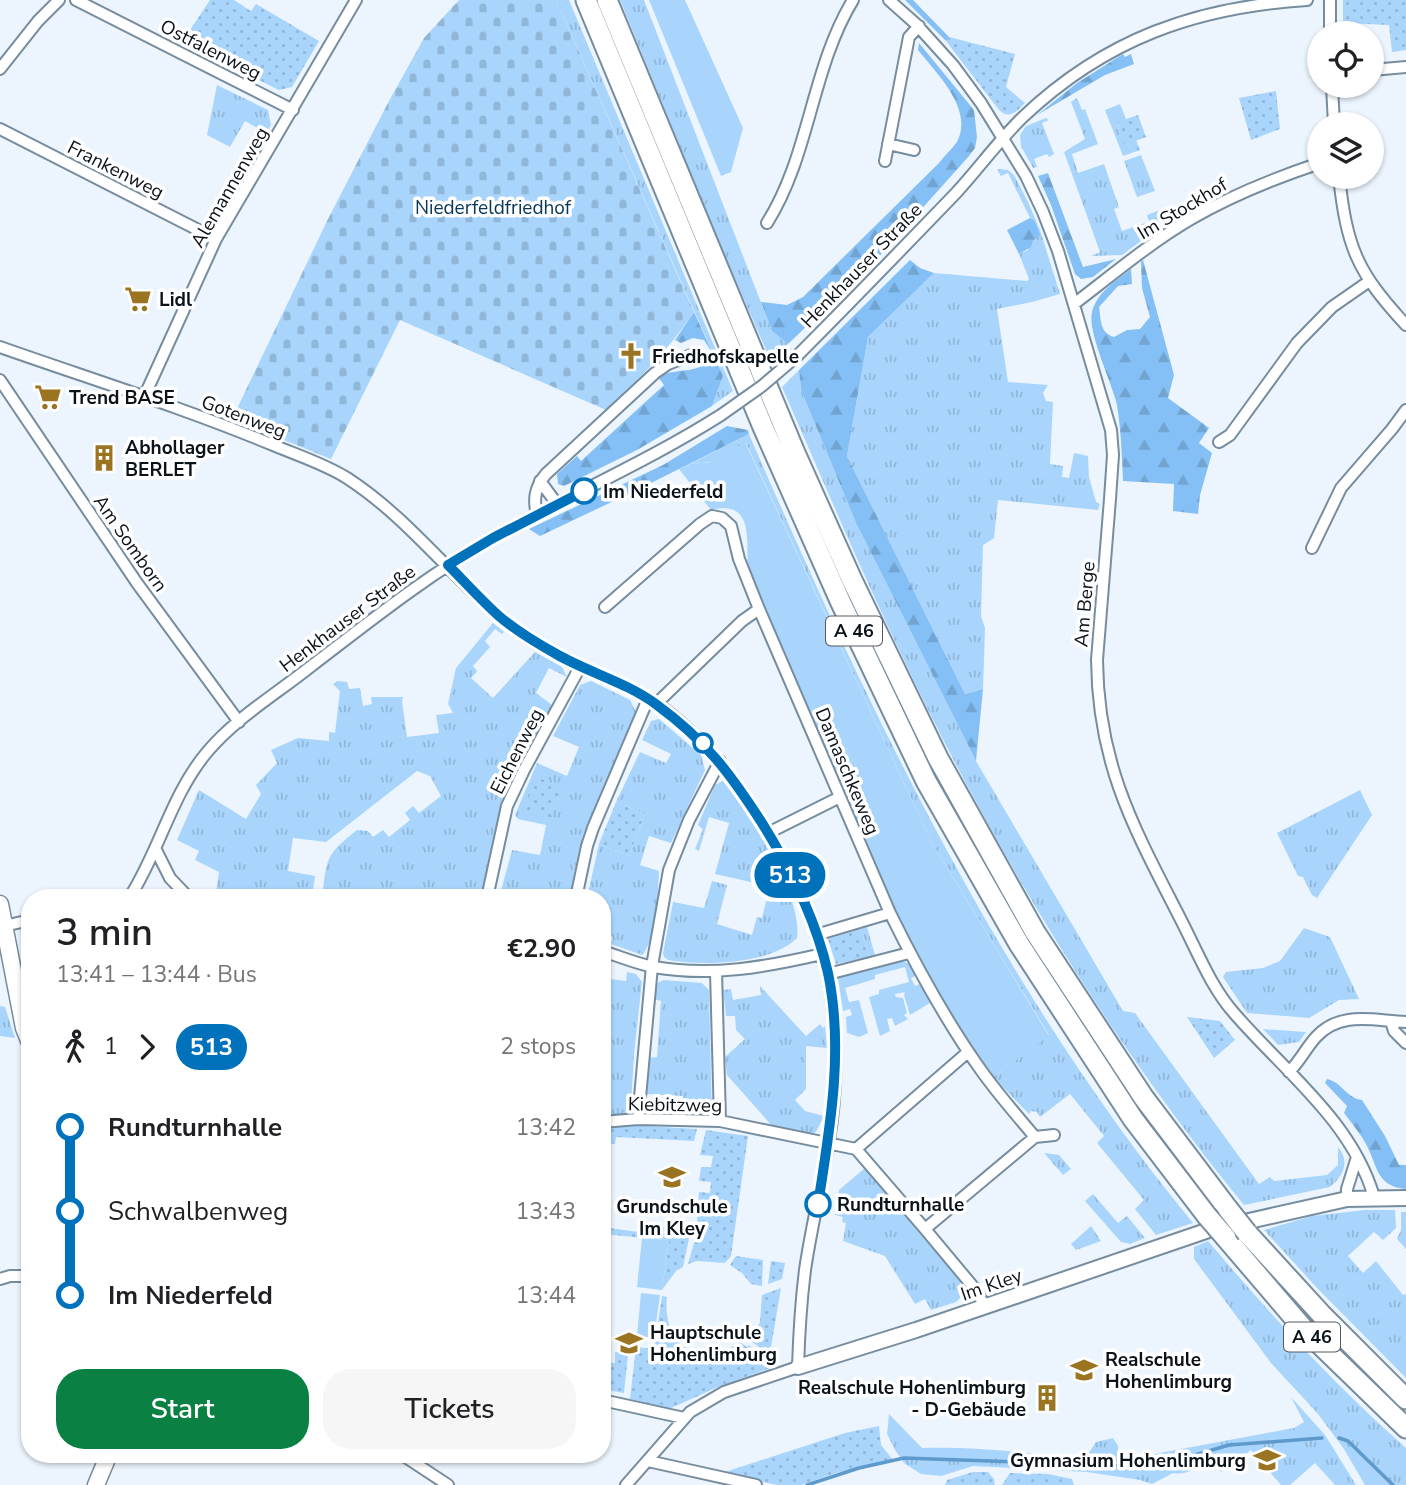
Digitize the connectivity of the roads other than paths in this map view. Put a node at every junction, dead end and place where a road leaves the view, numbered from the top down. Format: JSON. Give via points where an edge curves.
{"nodes":[{"id":1,"x":59,"y":0,"type":"edge"},
{"id":2,"x":76,"y":0,"type":"edge"},
{"id":3,"x":356,"y":0,"type":"edge"},
{"id":4,"x":586,"y":0,"type":"edge"},
{"id":5,"x":607,"y":0,"type":"edge"},
{"id":6,"x":853,"y":0,"type":"edge"},
{"id":7,"x":889,"y":0,"type":"edge"},
{"id":8,"x":1307,"y":0,"type":"edge"},
{"id":9,"x":1330,"y":0,"type":"edge"},
{"id":10,"x":1330,"y":21,"type":"edge"},
{"id":11,"x":919,"y":26,"type":"junction"},
{"id":12,"x":1406,"y":67,"type":"edge"},
{"id":13,"x":0,"y":69,"type":"edge"},
{"id":14,"x":1384,"y":69,"type":"edge"},
{"id":15,"x":293,"y":110,"type":"junction"},
{"id":16,"x":0,"y":129,"type":"edge"},
{"id":17,"x":1004,"y":139,"type":"junction"},
{"id":18,"x":888,"y":144,"type":"junction"},
{"id":19,"x":914,"y":149,"type":"dead end"},
{"id":20,"x":885,"y":161,"type":"dead end"},
{"id":21,"x":1307,"y":168,"type":"edge"},
{"id":22,"x":1340,"y":189,"type":"edge"},
{"id":23,"x":767,"y":223,"type":"dead end"},
{"id":24,"x":216,"y":239,"type":"junction"},
{"id":25,"x":1368,"y":282,"type":"junction"},
{"id":26,"x":1074,"y":304,"type":"junction"},
{"id":27,"x":1406,"y":326,"type":"edge"},
{"id":28,"x":0,"y":346,"type":"edge"},
{"id":29,"x":691,"y":355,"type":"dead end"},
{"id":30,"x":0,"y":380,"type":"edge"},
{"id":31,"x":144,"y":397,"type":"junction"},
{"id":32,"x":1406,"y":410,"type":"edge"},
{"id":33,"x":1219,"y":442,"type":"dead end"},
{"id":34,"x":540,"y":481,"type":"junction"},
{"id":35,"x":557,"y":504,"type":"junction"},
{"id":36,"x":537,"y":515,"type":"junction"},
{"id":37,"x":1312,"y":548,"type":"dead end"},
{"id":38,"x":448,"y":565,"type":"junction"},
{"id":39,"x":605,"y":607,"type":"dead end"},
{"id":40,"x":759,"y":610,"type":"junction"},
{"id":41,"x":580,"y":667,"type":"junction"},
{"id":42,"x":652,"y":701,"type":"junction"},
{"id":43,"x":239,"y":722,"type":"junction"},
{"id":44,"x":720,"y":761,"type":"junction"},
{"id":45,"x":840,"y":797,"type":"junction"},
{"id":46,"x":768,"y":833,"type":"junction"},
{"id":47,"x":156,"y":850,"type":"junction"},
{"id":48,"x":131,"y":889,"type":"edge"},
{"id":49,"x":180,"y":889,"type":"edge"},
{"id":50,"x":488,"y":889,"type":"edge"},
{"id":51,"x":578,"y":889,"type":"edge"},
{"id":52,"x":0,"y":904,"type":"edge"},
{"id":53,"x":890,"y":913,"type":"junction"},
{"id":54,"x":21,"y":922,"type":"edge"},
{"id":55,"x":5,"y":926,"type":"junction"},
{"id":56,"x":816,"y":935,"type":"junction"},
{"id":57,"x":909,"y":953,"type":"junction"},
{"id":58,"x":611,"y":954,"type":"edge"},
{"id":59,"x":822,"y":954,"type":"junction"},
{"id":60,"x":652,"y":967,"type":"junction"},
{"id":61,"x":716,"y":971,"type":"junction"},
{"id":62,"x":828,"y":974,"type":"junction"},
{"id":63,"x":21,"y":1012,"type":"edge"},
{"id":64,"x":1391,"y":1021,"type":"junction"},
{"id":65,"x":1406,"y":1021,"type":"edge"},
{"id":66,"x":1406,"y":1043,"type":"edge"},
{"id":67,"x":968,"y":1052,"type":"junction"},
{"id":68,"x":1289,"y":1072,"type":"junction"},
{"id":69,"x":638,"y":1119,"type":"junction"},
{"id":70,"x":611,"y":1121,"type":"edge"},
{"id":71,"x":720,"y":1121,"type":"junction"},
{"id":72,"x":1054,"y":1135,"type":"dead end"},
{"id":73,"x":1035,"y":1137,"type":"junction"},
{"id":74,"x":829,"y":1143,"type":"junction"},
{"id":75,"x":856,"y":1149,"type":"junction"},
{"id":76,"x":1357,"y":1157,"type":"junction"},
{"id":77,"x":1374,"y":1197,"type":"junction"},
{"id":78,"x":1406,"y":1198,"type":"edge"},
{"id":79,"x":1347,"y":1199,"type":"junction"},
{"id":80,"x":925,"y":1229,"type":"junction"},
{"id":81,"x":21,"y":1277,"type":"edge"},
{"id":82,"x":0,"y":1279,"type":"edge"},
{"id":83,"x":985,"y":1306,"type":"junction"},
{"id":84,"x":798,"y":1367,"type":"junction"},
{"id":85,"x":1406,"y":1399,"type":"edge"},
{"id":86,"x":611,"y":1402,"type":"edge"},
{"id":87,"x":684,"y":1418,"type":"junction"},
{"id":88,"x":1406,"y":1428,"type":"edge"},
{"id":89,"x":648,"y":1461,"type":"junction"},
{"id":90,"x":105,"y":1463,"type":"edge"},
{"id":91,"x":415,"y":1463,"type":"edge"},
{"id":92,"x":96,"y":1485,"type":"edge"},
{"id":93,"x":448,"y":1485,"type":"edge"},
{"id":94,"x":626,"y":1485,"type":"edge"},
{"id":95,"x":756,"y":1485,"type":"edge"}],
"edges":[{"from":1,"to":13,"type":"street"},
{"from":2,"to":15,"type":"street","name":"Ostfalenweg"},
{"from":3,"to":15,"type":"street","name":"Alemannenweg"},
{"from":4,"to":88,"type":"highway","number":"A 46","bridge":true,"via":[[841,603],[926,781],[1019,944],[1133,1119],[1207,1216],[1301,1327]]},
{"from":5,"to":85,"type":"highway","number":"A 46","bridge":true,"via":[[852,580],[938,758],[1035,932],[1144,1098],[1247,1233]]},
{"from":6,"to":23,"type":"street","via":[[831,45],[790,179]]},
{"from":7,"to":11,"type":"street","name":"Am Berge"},
{"from":8,"to":17,"type":"street","name":"Henkhauser Straße","via":[[1229,9],[1131,42],[1054,90]]},
{"from":9,"to":10,"type":"street"},
{"from":11,"to":17,"type":"street","name":"Am Berge","via":[[953,65]]},
{"from":11,"to":18,"type":"street","via":[[909,37]]},
{"from":12,"to":14,"type":"street"},
{"from":15,"to":24,"type":"street","name":"Alemannenweg"},
{"from":16,"to":24,"type":"street","name":"Frankenweg"},
{"from":17,"to":26,"type":"street","name":"Am Berge","via":[[1043,212]]},
{"from":17,"to":35,"type":"street","name":"Henkhauser Straße","bridge":true,"via":[[895,257],[762,386],[679,442]]},
{"from":18,"to":19,"type":"street"},
{"from":18,"to":20,"type":"street"},
{"from":21,"to":26,"type":"street","name":"Im Stockhof","via":[[1195,217]]},
{"from":22,"to":25,"type":"street","via":[[1352,248]]},
{"from":24,"to":31,"type":"street","name":"Alemannenweg"},
{"from":25,"to":27,"type":"street"},
{"from":25,"to":33,"type":"street","via":[[1332,307],[1297,343],[1230,436]]},
{"from":26,"to":68,"type":"street","name":"Am Berge","via":[[1111,430],[1097,660],[1102,726],[1117,784],[1145,850],[1212,979],[1231,1010]]},
{"from":28,"to":31,"type":"street","name":"Gotenweg"},
{"from":29,"to":34,"type":"street","via":[[655,373]]},
{"from":30,"to":43,"type":"street","name":"Am Somborn","via":[[137,583]]},
{"from":31,"to":38,"type":"street","name":"Gotenweg","via":[[344,476],[395,514]]},
{"from":32,"to":37,"type":"street","via":[[1341,488]]},
{"from":34,"to":35,"type":"street"},
{"from":34,"to":36,"type":"street","via":[[534,494]]},
{"from":35,"to":36,"type":"street","name":"Henkhauser Straße"},
{"from":36,"to":38,"type":"street","name":"Henkhauser Straße"},
{"from":38,"to":41,"type":"street","name":"Gotenweg","via":[[501,618]]},
{"from":38,"to":43,"type":"street","name":"Henkhauser Straße"},
{"from":39,"to":40,"type":"street","name":"Damaschkeweg","via":[[712,516],[731,526]]},
{"from":40,"to":42,"type":"street"},
{"from":40,"to":45,"type":"street","name":"Damaschkeweg"},
{"from":41,"to":42,"type":"street","name":"Gotenweg"},
{"from":41,"to":50,"type":"street","name":"Eichenweg","via":[[507,806]]},
{"from":42,"to":44,"type":"street","name":"Gotenweg"},
{"from":42,"to":51,"type":"street","via":[[593,828]]},
{"from":43,"to":47,"type":"street","name":"Henkhauser Straße","via":[[197,764]]},
{"from":44,"to":46,"type":"street","name":"Gotenweg"},
{"from":44,"to":60,"type":"street","via":[[669,870]]},
{"from":45,"to":46,"type":"street"},
{"from":45,"to":53,"type":"street","name":"Damaschkeweg"},
{"from":46,"to":56,"type":"street","name":"Gotenweg"},
{"from":47,"to":48,"type":"street","name":"Henkhauser Straße"},
{"from":47,"to":49,"type":"street"},
{"from":52,"to":55,"type":"main road"},
{"from":53,"to":56,"type":"street"},
{"from":53,"to":57,"type":"street","name":"Damaschkeweg"},
{"from":54,"to":55,"type":"street"},
{"from":55,"to":63,"type":"main road"},
{"from":56,"to":59,"type":"street","name":"Gotenweg"},
{"from":57,"to":62,"type":"street"},
{"from":57,"to":67,"type":"street","name":"Damaschkeweg"},
{"from":58,"to":60,"type":"street"},
{"from":59,"to":61,"type":"street","via":[[771,966]]},
{"from":59,"to":62,"type":"street","name":"Gotenweg"},
{"from":60,"to":61,"type":"street"},
{"from":60,"to":69,"type":"street"},
{"from":61,"to":71,"type":"street"},
{"from":62,"to":74,"type":"street","name":"Gotenweg","via":[[835,1054]]},
{"from":64,"to":65,"type":"street"},
{"from":64,"to":66,"type":"street"},
{"from":64,"to":68,"type":"street","via":[[1356,1018],[1334,1023],[1315,1038]]},
{"from":67,"to":73,"type":"street","name":"Damaschkeweg"},
{"from":67,"to":75,"type":"street"},
{"from":68,"to":76,"type":"street","name":"Am Berge","via":[[1338,1124]]},
{"from":69,"to":70,"type":"street","name":"Kiebitzweg"},
{"from":69,"to":71,"type":"street","name":"Kiebitzweg"},
{"from":71,"to":74,"type":"street","name":"Kiebitzweg"},
{"from":72,"to":73,"type":"street"},
{"from":73,"to":80,"type":"street"},
{"from":74,"to":75,"type":"street","name":"Kiebitzweg"},
{"from":74,"to":84,"type":"street","name":"Gotenweg","via":[[805,1271]]},
{"from":75,"to":80,"type":"street"},
{"from":76,"to":77,"type":"street","name":"Am Berge"},
{"from":76,"to":79,"type":"street"},
{"from":77,"to":78,"type":"street","name":"Im Kley"},
{"from":77,"to":79,"type":"street","name":"Im Kley"},
{"from":79,"to":83,"type":"street","name":"Im Kley","via":[[1180,1238]]},
{"from":80,"to":83,"type":"street"},
{"from":81,"to":82,"type":"street"},
{"from":83,"to":84,"type":"street","name":"Im Kley"},
{"from":84,"to":87,"type":"street","name":"Im Kley","via":[[724,1392]]},
{"from":86,"to":87,"type":"street"},
{"from":87,"to":89,"type":"street","name":"Im Kley"},
{"from":89,"to":94,"type":"street","name":"Im Kley"},
{"from":89,"to":95,"type":"street"},
{"from":90,"to":92,"type":"main road"},
{"from":91,"to":93,"type":"street"}]}
